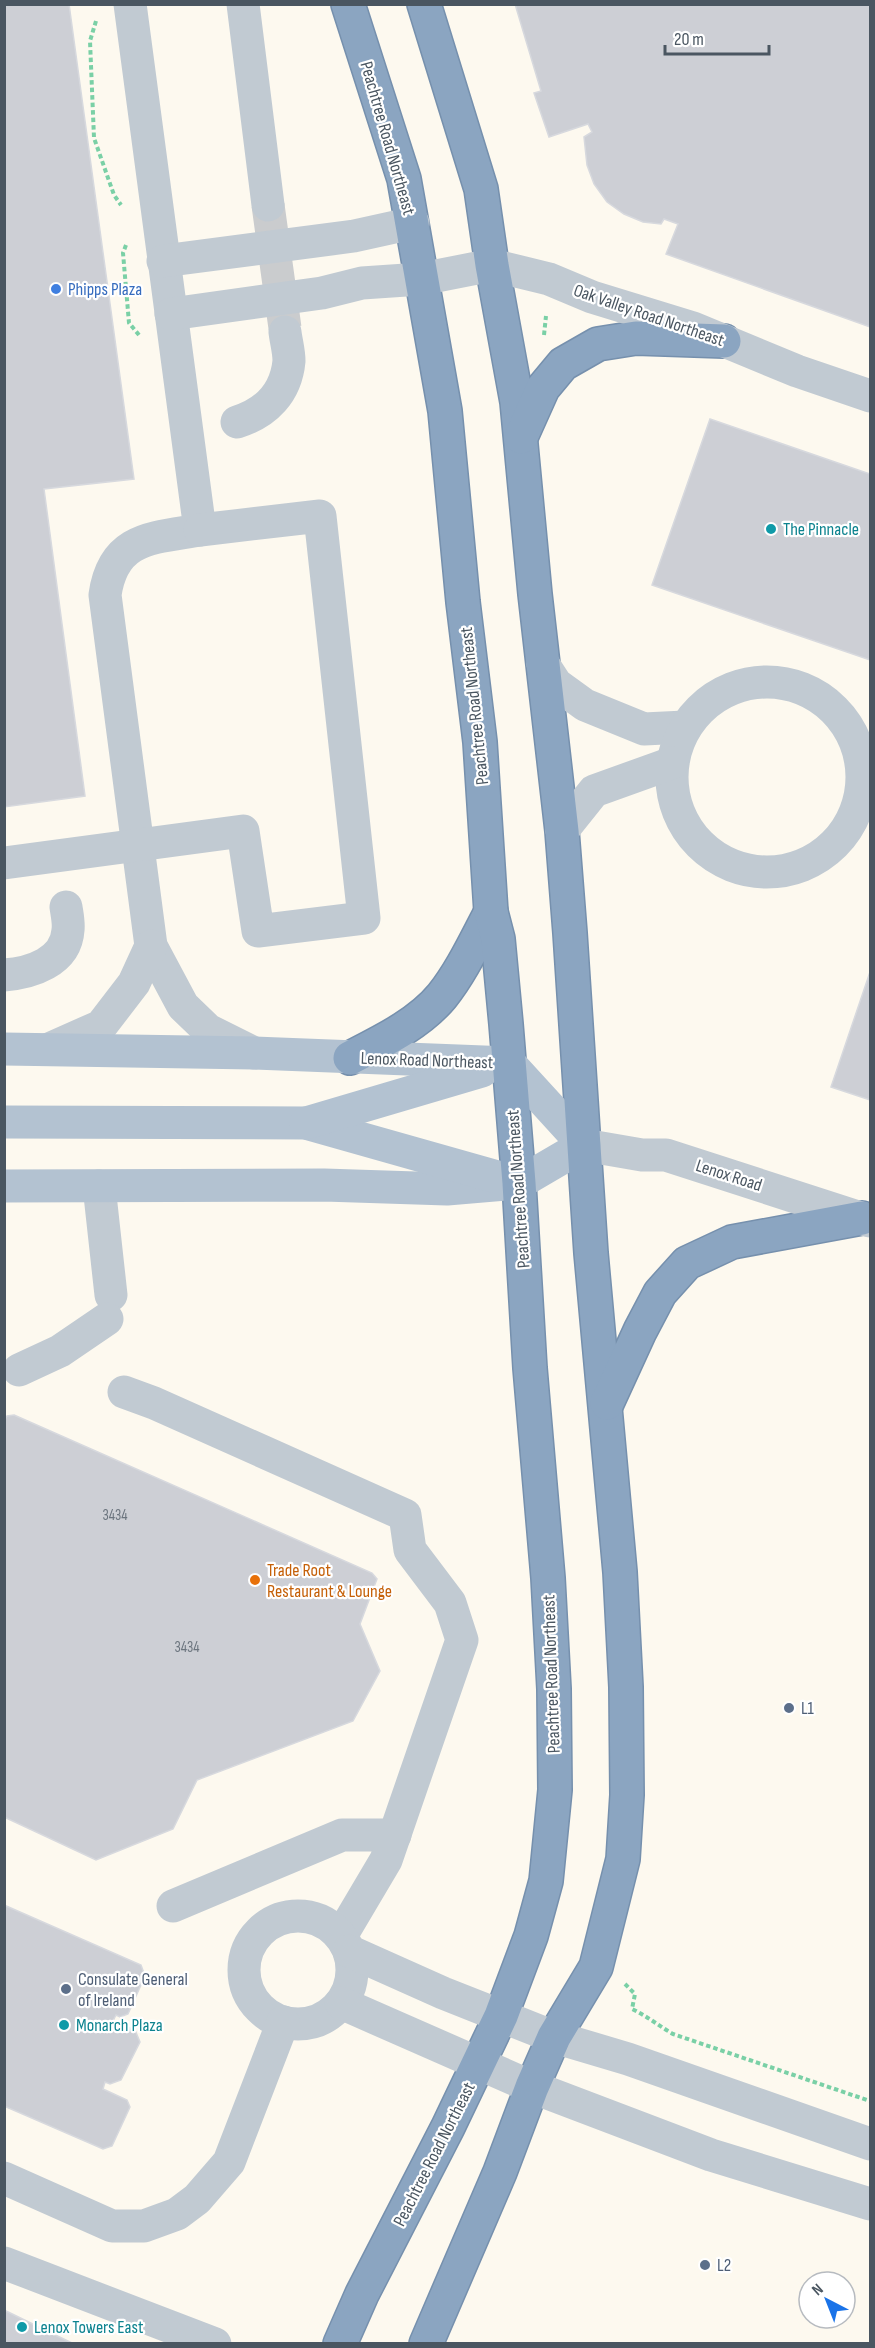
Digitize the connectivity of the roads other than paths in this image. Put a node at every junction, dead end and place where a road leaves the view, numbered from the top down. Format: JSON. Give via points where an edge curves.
{"nodes":[{"id":1,"x":130,"y":4,"type":"edge"},
{"id":2,"x":243,"y":4,"type":"edge"},
{"id":3,"x":348,"y":4,"type":"edge"},
{"id":4,"x":424,"y":4,"type":"edge"},
{"id":5,"x":268,"y":205,"type":"tunnel mouth"},
{"id":6,"x":413,"y":223,"type":"junction"},
{"id":7,"x":163,"y":261,"type":"junction"},
{"id":8,"x":492,"y":265,"type":"junction"},
{"id":9,"x":421,"y":279,"type":"junction"},
{"id":10,"x":171,"y":314,"type":"junction"},
{"id":11,"x":285,"y":332,"type":"tunnel mouth"},
{"id":12,"x":724,"y":341,"type":"junction"},
{"id":13,"x":870,"y":396,"type":"edge"},
{"id":14,"x":237,"y":423,"type":"dead end"},
{"id":15,"x":520,"y":437,"type":"junction"},
{"id":16,"x":200,"y":530,"type":"junction"},
{"id":17,"x":543,"y":664,"type":"junction"},
{"id":18,"x":685,"y":727,"type":"junction"},
{"id":19,"x":861,"y":729,"type":"edge"},
{"id":20,"x":672,"y":763,"type":"junction"},
{"id":21,"x":562,"y":831,"type":"junction"},
{"id":22,"x":139,"y":844,"type":"junction"},
{"id":23,"x":4,"y":863,"type":"edge"},
{"id":24,"x":66,"y":907,"type":"dead end"},
{"id":25,"x":491,"y":912,"type":"junction"},
{"id":26,"x":151,"y":946,"type":"junction"},
{"id":27,"x":4,"y":975,"type":"edge"},
{"id":28,"x":4,"y":1049,"type":"edge"},
{"id":29,"x":49,"y":1049,"type":"junction"},
{"id":30,"x":254,"y":1053,"type":"junction"},
{"id":31,"x":350,"y":1058,"type":"junction"},
{"id":32,"x":509,"y":1062,"type":"junction"},
{"id":33,"x":4,"y":1122,"type":"edge"},
{"id":34,"x":306,"y":1123,"type":"junction"},
{"id":35,"x":584,"y":1144,"type":"junction"},
{"id":36,"x":519,"y":1183,"type":"junction"},
{"id":37,"x":4,"y":1186,"type":"edge"},
{"id":38,"x":99,"y":1186,"type":"junction"},
{"id":39,"x":866,"y":1220,"type":"edge"},
{"id":40,"x":19,"y":1370,"type":"dead end"},
{"id":41,"x":124,"y":1392,"type":"dead end"},
{"id":42,"x":605,"y":1407,"type":"junction"},
{"id":43,"x":395,"y":1834,"type":"junction"},
{"id":44,"x":173,"y":1906,"type":"dead end"},
{"id":45,"x":345,"y":1944,"type":"junction"},
{"id":46,"x":341,"y":2003,"type":"junction"},
{"id":47,"x":501,"y":2016,"type":"junction"},
{"id":48,"x":283,"y":2022,"type":"junction"},
{"id":49,"x":554,"y":2037,"type":"junction"},
{"id":50,"x":480,"y":2063,"type":"junction"},
{"id":51,"x":532,"y":2086,"type":"junction"},
{"id":52,"x":870,"y":2144,"type":"edge"},
{"id":53,"x":4,"y":2178,"type":"edge"},
{"id":54,"x":870,"y":2204,"type":"edge"},
{"id":55,"x":4,"y":2263,"type":"edge"},
{"id":56,"x":214,"y":2343,"type":"edge"},
{"id":57,"x":340,"y":2343,"type":"edge"},
{"id":58,"x":426,"y":2343,"type":"edge"}],
"edges":[{"from":1,"to":7,"type":"street"},
{"from":2,"to":5,"type":"street"},
{"from":3,"to":6,"type":"highway","name":"Peachtree Road Northeast","via":[[404,179]]},
{"from":4,"to":8,"type":"highway","via":[[481,189]]},
{"from":6,"to":7,"type":"street","via":[[354,236]]},
{"from":6,"to":9,"type":"highway","name":"Peachtree Road Northeast"},
{"from":7,"to":10,"type":"street"},
{"from":8,"to":9,"type":"street","name":"Oak Valley Road Northeast"},
{"from":8,"to":12,"type":"street","name":"Oak Valley Road Northeast","via":[[549,279]]},
{"from":8,"to":15,"type":"highway","via":[[507,338]]},
{"from":9,"to":10,"type":"street","name":"Oak Valley Road Northeast","via":[[362,284]]},
{"from":9,"to":25,"type":"highway","name":"Peachtree Road Northeast","via":[[445,411],[480,742]]},
{"from":10,"to":16,"type":"street"},
{"from":11,"to":14,"type":"street","via":[[289,360],[284,381],[265,410]]},
{"from":12,"to":13,"type":"street","name":"Oak Valley Road Northeast"},
{"from":12,"to":15,"type":"highway","via":[[636,338],[598,344],[564,364],[543,388]]},
{"from":15,"to":17,"type":"highway"},
{"from":16,"to":22,"type":"street","via":[[131,546],[108,576],[105,595]]},
{"from":16,"to":22,"type":"street","via":[[320,516],[364,918],[258,931],[243,831]]},
{"from":17,"to":18,"type":"street","via":[[556,684],[585,705],[644,729]]},
{"from":17,"to":21,"type":"highway"},
{"from":18,"to":19,"type":"street","via":[[704,705],[728,690],[756,682],[784,683],[811,692]]},
{"from":18,"to":20,"type":"street"},
{"from":19,"to":20,"type":"street","via":[[862,785],[856,812],[842,835],[822,854],[794,868],[752,870],[731,865],[704,848],[684,824],[673,794]]},
{"from":20,"to":21,"type":"street","via":[[594,791]]},
{"from":21,"to":35,"type":"highway"},
{"from":22,"to":23,"type":"street"},
{"from":22,"to":26,"type":"street"},
{"from":24,"to":27,"type":"street","via":[[69,930],[56,956],[30,971]]},
{"from":25,"to":31,"type":"highway","via":[[441,997],[388,1039]]},
{"from":25,"to":32,"type":"highway","name":"Peachtree Road Northeast","via":[[498,939]]},
{"from":26,"to":29,"type":"street","via":[[134,984],[101,1026]]},
{"from":26,"to":30,"type":"street","via":[[183,1006],[208,1030]]},
{"from":28,"to":29,"type":"main road","name":"Lenox Road Northeast"},
{"from":29,"to":30,"type":"main road","name":"Lenox Road Northeast"},
{"from":30,"to":31,"type":"main road","name":"Lenox Road Northeast"},
{"from":31,"to":32,"type":"main road","name":"Lenox Road Northeast"},
{"from":32,"to":34,"type":"main road"},
{"from":32,"to":35,"type":"main road","name":"Lenox Road Northeast"},
{"from":32,"to":36,"type":"highway","name":"Peachtree Road Northeast"},
{"from":33,"to":34,"type":"main road"},
{"from":34,"to":36,"type":"main road"},
{"from":35,"to":36,"type":"main road"},
{"from":35,"to":39,"type":"street","name":"Lenox Road","via":[[642,1155],[666,1155]]},
{"from":35,"to":42,"type":"highway"},
{"from":36,"to":38,"type":"main road","via":[[447,1189]]},
{"from":36,"to":47,"type":"highway","name":"Peachtree Road Northeast","via":[[548,1578],[555,1790],[546,1881],[531,1936]]},
{"from":37,"to":38,"type":"main road"},
{"from":38,"to":40,"type":"street","via":[[109,1307],[60,1351]]},
{"from":39,"to":42,"type":"highway","via":[[732,1242],[687,1263],[660,1293]]},
{"from":41,"to":43,"type":"street","via":[[405,1515],[410,1550],[450,1603],[462,1640]]},
{"from":42,"to":49,"type":"highway","via":[[626,1687],[623,1859],[596,1967]]},
{"from":43,"to":44,"type":"street","via":[[342,1835]]},
{"from":43,"to":45,"type":"street"},
{"from":45,"to":46,"type":"street","via":[[353,1968],[351,1985]]},
{"from":45,"to":47,"type":"street","via":[[390,1971]]},
{"from":45,"to":48,"type":"street","via":[[329,1925],[297,1916],[265,1927],[254,1940],[246,1955],[247,1988],[268,2015]]},
{"from":46,"to":48,"type":"street","via":[[317,2021]]},
{"from":46,"to":50,"type":"street"},
{"from":47,"to":49,"type":"street"},
{"from":47,"to":50,"type":"highway","name":"Peachtree Road Northeast"},
{"from":48,"to":53,"type":"street","via":[[229,2162],[197,2199],[177,2214],[144,2226],[112,2226]]},
{"from":49,"to":51,"type":"highway"},
{"from":49,"to":52,"type":"street"},
{"from":50,"to":51,"type":"street"},
{"from":50,"to":57,"type":"highway","name":"Peachtree Road Northeast"},
{"from":51,"to":54,"type":"street","via":[[711,2155]]},
{"from":51,"to":58,"type":"highway","via":[[500,2172]]},
{"from":55,"to":56,"type":"street"}]}
